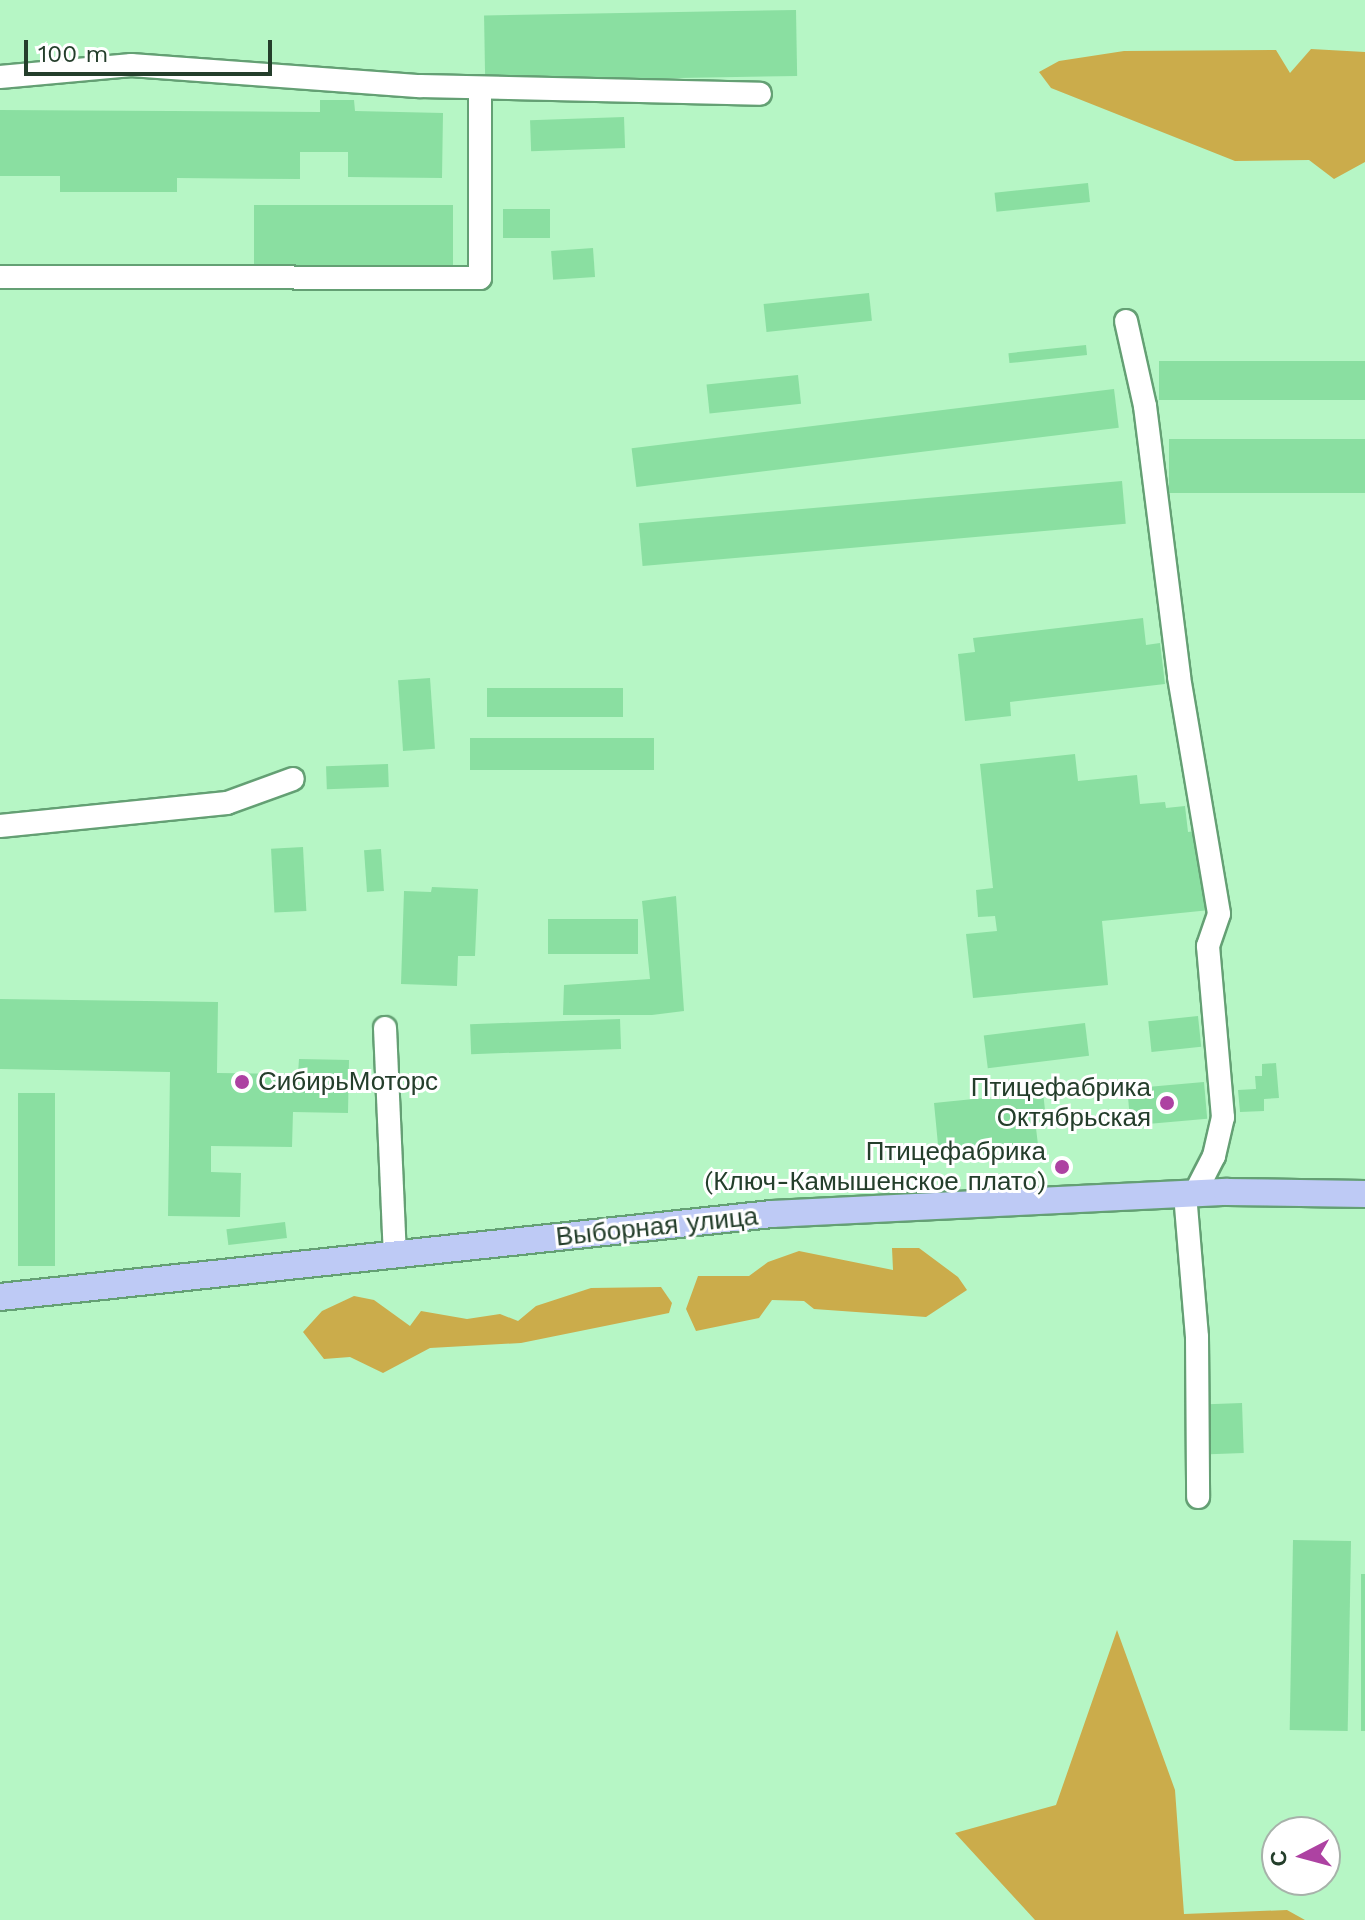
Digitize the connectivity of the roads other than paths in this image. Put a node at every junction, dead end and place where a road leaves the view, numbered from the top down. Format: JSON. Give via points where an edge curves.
{"nodes":[{"id":1,"x":0,"y":77,"type":"edge"},
{"id":2,"x":480,"y":89,"type":"junction"},
{"id":3,"x":760,"y":94,"type":"dead end"},
{"id":4,"x":0,"y":277,"type":"edge"},
{"id":5,"x":1126,"y":321,"type":"dead end"},
{"id":6,"x":293,"y":779,"type":"dead end"},
{"id":7,"x":0,"y":826,"type":"edge"},
{"id":8,"x":385,"y":1028,"type":"dead end"},
{"id":9,"x":1190,"y":1194,"type":"junction"},
{"id":10,"x":1365,"y":1194,"type":"edge"},
{"id":11,"x":395,"y":1255,"type":"junction"},
{"id":12,"x":0,"y":1297,"type":"edge"},
{"id":13,"x":1198,"y":1497,"type":"dead end"}],
"edges":[{"from":1,"to":2,"type":"lane","via":[[131,65]]},
{"from":2,"to":3,"type":"lane"},
{"from":2,"to":4,"type":"lane","via":[[480,278]]},
{"from":5,"to":9,"type":"lane","via":[[1145,406],[1179,677],[1219,914],[1208,946],[1223,1117],[1214,1156]]},
{"from":6,"to":7,"type":"lane","via":[[227,803]]},
{"from":8,"to":11,"type":"lane"},
{"from":9,"to":10,"type":"main road","name":"Выборная улица"},
{"from":9,"to":11,"type":"main road","name":"Выборная улица","via":[[772,1214]]},
{"from":9,"to":13,"type":"lane"},
{"from":11,"to":12,"type":"main road","name":"Выборная улица"}]}
